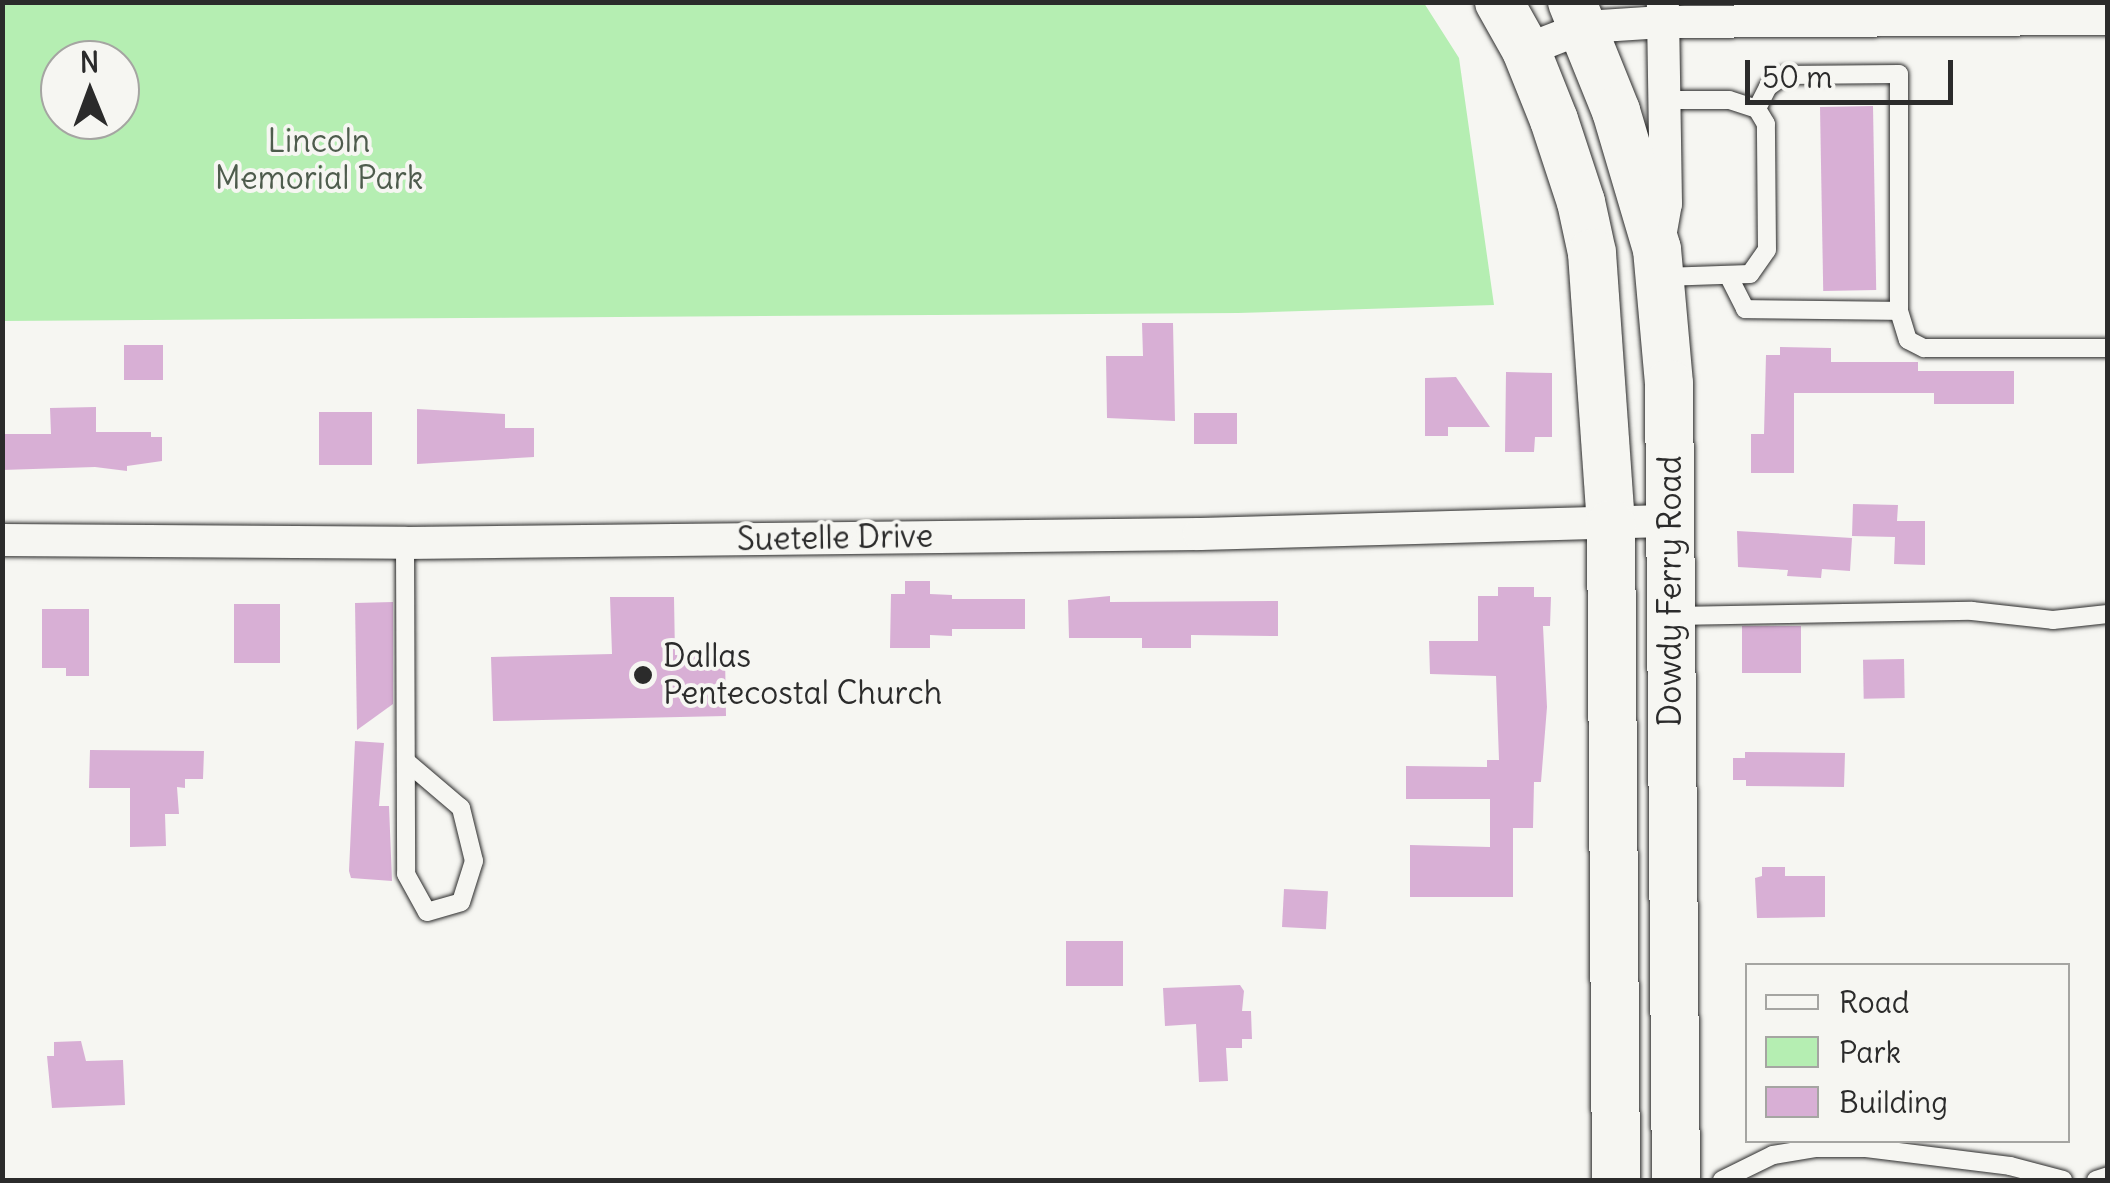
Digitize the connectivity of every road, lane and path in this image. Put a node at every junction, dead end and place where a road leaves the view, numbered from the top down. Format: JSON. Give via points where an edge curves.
{"nodes":[{"id":1,"x":1498,"y":2,"type":"edge"},
{"id":2,"x":1663,"y":12,"type":"edge"},
{"id":3,"x":1578,"y":15,"type":"edge"},
{"id":4,"x":2108,"y":20,"type":"edge"},
{"id":5,"x":1526,"y":50,"type":"junction"},
{"id":6,"x":1664,"y":100,"type":"junction"},
{"id":7,"x":1757,"y":109,"type":"junction"},
{"id":8,"x":1658,"y":263,"type":"junction"},
{"id":9,"x":1729,"y":277,"type":"junction"},
{"id":10,"x":1899,"y":311,"type":"junction"},
{"id":11,"x":2108,"y":348,"type":"edge"},
{"id":12,"x":1667,"y":521,"type":"junction"},
{"id":13,"x":1611,"y":524,"type":"junction"},
{"id":14,"x":2,"y":540,"type":"edge"},
{"id":15,"x":405,"y":543,"type":"junction"},
{"id":16,"x":2108,"y":614,"type":"edge"},
{"id":17,"x":1669,"y":616,"type":"junction"},
{"id":18,"x":407,"y":762,"type":"junction"},
{"id":19,"x":2108,"y":1176,"type":"edge"},
{"id":20,"x":1616,"y":1180,"type":"edge"},
{"id":21,"x":1676,"y":1180,"type":"edge"},
{"id":22,"x":1722,"y":1180,"type":"edge"},
{"id":23,"x":2063,"y":1180,"type":"edge"},
{"id":24,"x":2096,"y":1180,"type":"edge"}],
"edges":[{"from":1,"to":5,"type":"main road","name":"Dowdy Ferry Road"},
{"from":2,"to":3,"type":"street"},
{"from":2,"to":4,"type":"street"},
{"from":2,"to":6,"type":"street","name":"Dowdy Ferry Road"},
{"from":3,"to":5,"type":"street"},
{"from":3,"to":8,"type":"main road"},
{"from":5,"to":13,"type":"main road","name":"Dowdy Ferry Road","via":[[1582,202],[1592,253]]},
{"from":6,"to":7,"type":"lane","via":[[1728,100]]},
{"from":6,"to":8,"type":"street","name":"Dowdy Ferry Road","via":[[1666,204]]},
{"from":7,"to":9,"type":"lane","via":[[1766,124],[1768,250],[1750,274]]},
{"from":7,"to":10,"type":"lane","via":[[1768,87],[1785,75],[1899,74]]},
{"from":8,"to":9,"type":"lane"},
{"from":8,"to":12,"type":"main road","name":"Dowdy Ferry Road","via":[[1669,384]]},
{"from":9,"to":10,"type":"lane","via":[[1745,310]]},
{"from":10,"to":11,"type":"lane","via":[[1908,340],[1924,348]]},
{"from":12,"to":13,"type":"street","name":"Suetelle Drive"},
{"from":12,"to":17,"type":"main road","name":"Dowdy Ferry Road"},
{"from":13,"to":15,"type":"street","name":"Suetelle Drive"},
{"from":13,"to":20,"type":"main road","name":"Dowdy Ferry Road"},
{"from":14,"to":15,"type":"street","name":"Suetelle Drive"},
{"from":15,"to":18,"type":"lane"},
{"from":16,"to":17,"type":"lane","via":[[2053,620],[1972,611]]},
{"from":17,"to":21,"type":"main road","name":"Dowdy Ferry Road"},
{"from":18,"to":18,"type":"lane","via":[[406,874],[427,912],[461,902],[474,861],[461,808]]},
{"from":19,"to":24,"type":"lane"},
{"from":22,"to":23,"type":"lane","via":[[1773,1154],[1816,1148],[2010,1166]]}]}
